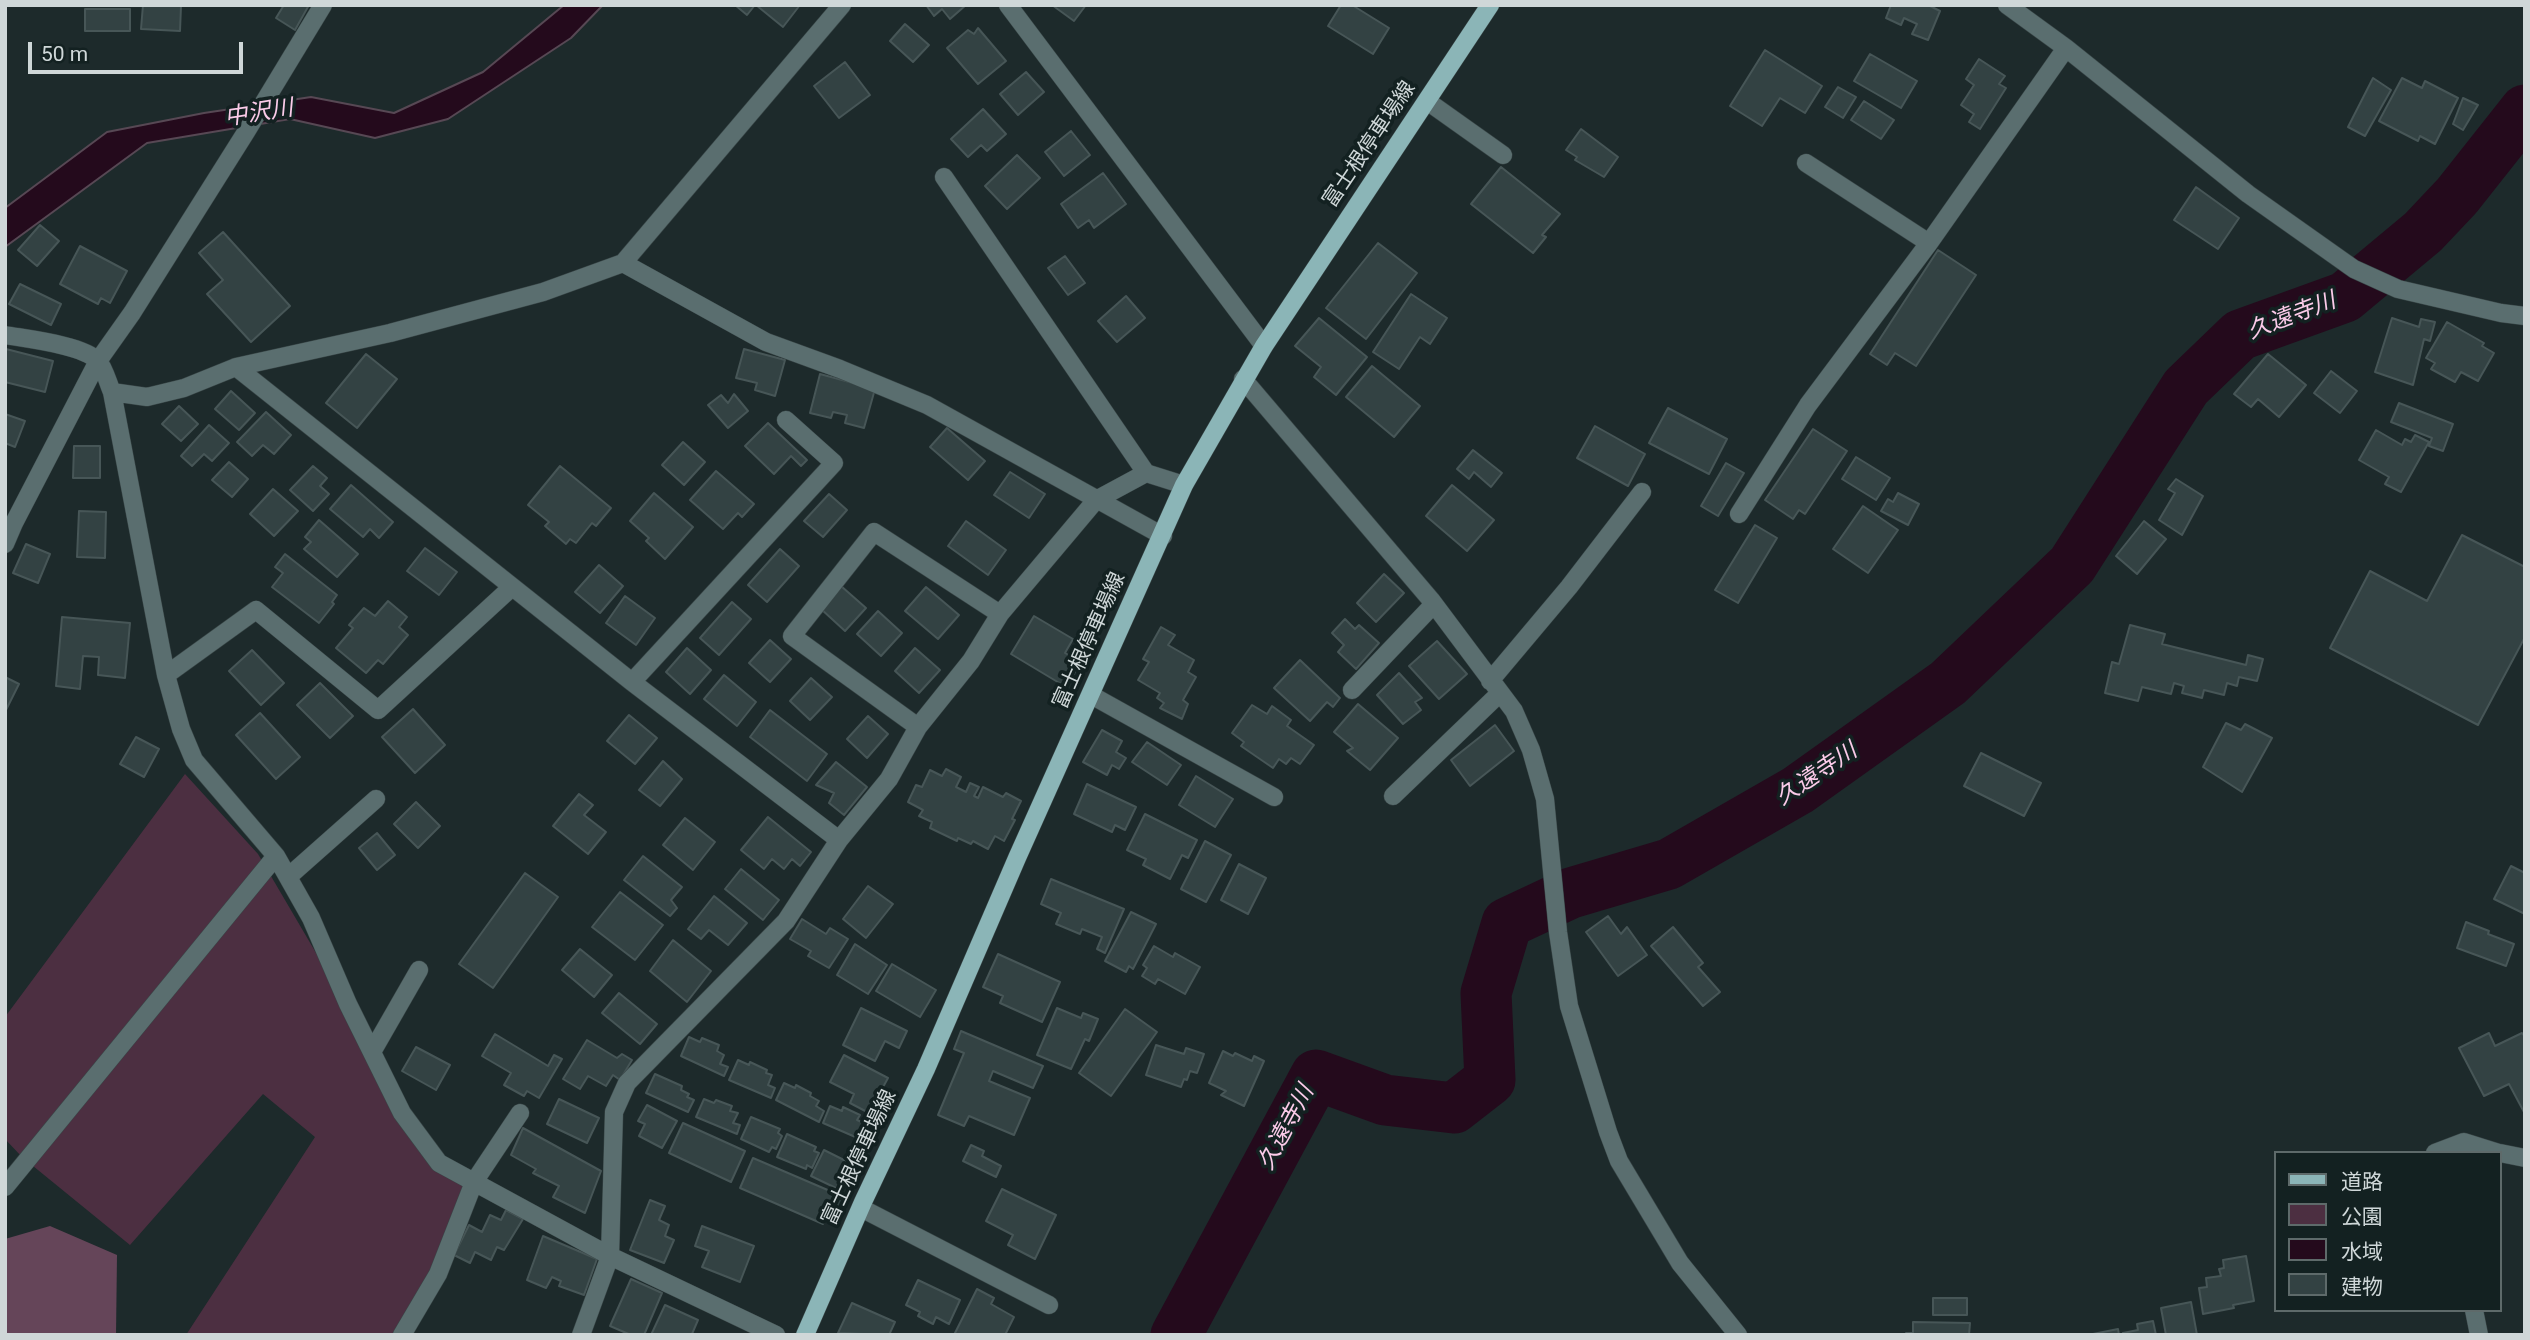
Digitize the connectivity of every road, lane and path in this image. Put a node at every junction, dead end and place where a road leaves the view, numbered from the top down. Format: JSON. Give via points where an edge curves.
{"nodes":[{"id":1,"x":323,"y":5,"type":"edge"},
{"id":2,"x":842,"y":5,"type":"edge"},
{"id":3,"x":1007,"y":5,"type":"edge"},
{"id":4,"x":1490,"y":5,"type":"edge"},
{"id":5,"x":2007,"y":5,"type":"edge"},
{"id":6,"x":2030,"y":13,"type":"edge"},
{"id":7,"x":2066,"y":48,"type":"junction"},
{"id":8,"x":1427,"y":101,"type":"junction"},
{"id":9,"x":1503,"y":155,"type":"dead end"},
{"id":10,"x":1806,"y":163,"type":"dead end"},
{"id":11,"x":944,"y":177,"type":"dead end"},
{"id":12,"x":1929,"y":243,"type":"junction"},
{"id":13,"x":622,"y":263,"type":"junction"},
{"id":14,"x":2525,"y":316,"type":"edge"},
{"id":15,"x":5,"y":335,"type":"edge"},
{"id":16,"x":1264,"y":346,"type":"junction"},
{"id":17,"x":98,"y":361,"type":"junction"},
{"id":18,"x":236,"y":368,"type":"junction"},
{"id":19,"x":1243,"y":379,"type":"junction"},
{"id":20,"x":111,"y":391,"type":"junction"},
{"id":21,"x":786,"y":420,"type":"dead end"},
{"id":22,"x":1146,"y":473,"type":"junction"},
{"id":23,"x":1184,"y":485,"type":"junction"},
{"id":24,"x":1642,"y":492,"type":"dead end"},
{"id":25,"x":1096,"y":500,"type":"junction"},
{"id":26,"x":1739,"y":514,"type":"dead end"},
{"id":27,"x":1163,"y":536,"type":"junction"},
{"id":28,"x":5,"y":544,"type":"edge"},
{"id":29,"x":512,"y":587,"type":"junction"},
{"id":30,"x":1434,"y":604,"type":"junction"},
{"id":31,"x":1000,"y":614,"type":"junction"},
{"id":32,"x":166,"y":675,"type":"junction"},
{"id":33,"x":632,"y":682,"type":"junction"},
{"id":34,"x":1495,"y":687,"type":"junction"},
{"id":35,"x":1352,"y":690,"type":"dead end"},
{"id":36,"x":1091,"y":695,"type":"junction"},
{"id":37,"x":918,"y":727,"type":"junction"},
{"id":38,"x":1393,"y":796,"type":"dead end"},
{"id":39,"x":1274,"y":797,"type":"dead end"},
{"id":40,"x":376,"y":799,"type":"dead end"},
{"id":41,"x":839,"y":840,"type":"junction"},
{"id":42,"x":276,"y":856,"type":"junction"},
{"id":43,"x":288,"y":877,"type":"junction"},
{"id":44,"x":419,"y":970,"type":"dead end"},
{"id":45,"x":372,"y":1052,"type":"junction"},
{"id":46,"x":520,"y":1113,"type":"dead end"},
{"id":47,"x":2440,"y":1151,"type":"edge"},
{"id":48,"x":2493,"y":1151,"type":"edge"},
{"id":49,"x":2502,"y":1153,"type":"edge"},
{"id":50,"x":2525,"y":1158,"type":"edge"},
{"id":51,"x":474,"y":1182,"type":"junction"},
{"id":52,"x":5,"y":1187,"type":"edge"},
{"id":53,"x":861,"y":1208,"type":"junction"},
{"id":54,"x":610,"y":1256,"type":"junction"},
{"id":55,"x":1049,"y":1305,"type":"dead end"},
{"id":56,"x":2474,"y":1312,"type":"edge"},
{"id":57,"x":402,"y":1335,"type":"edge"},
{"id":58,"x":581,"y":1335,"type":"edge"},
{"id":59,"x":776,"y":1335,"type":"edge"},
{"id":60,"x":805,"y":1335,"type":"edge"},
{"id":61,"x":1738,"y":1335,"type":"edge"},
{"id":62,"x":2479,"y":1335,"type":"edge"}],
"edges":[{"from":1,"to":17,"type":"street"},
{"from":2,"to":13,"type":"street"},
{"from":3,"to":16,"type":"street"},
{"from":4,"to":8,"type":"main road","name":"富士根停車場線"},
{"from":5,"to":6,"type":"street"},
{"from":6,"to":7,"type":"street"},
{"from":7,"to":12,"type":"street"},
{"from":7,"to":14,"type":"street","via":[[2248,194],[2354,269],[2398,289]]},
{"from":8,"to":9,"type":"street"},
{"from":8,"to":16,"type":"main road","name":"富士根停車場線"},
{"from":10,"to":12,"type":"street"},
{"from":11,"to":22,"type":"street"},
{"from":12,"to":26,"type":"street","via":[[1808,405]]},
{"from":13,"to":18,"type":"street","via":[[530,296]]},
{"from":13,"to":25,"type":"street","via":[[766,342],[927,405]]},
{"from":15,"to":17,"type":"street","via":[[48,342]]},
{"from":16,"to":19,"type":"main road","name":"富士根停車場線"},
{"from":17,"to":20,"type":"street"},
{"from":17,"to":28,"type":"street"},
{"from":18,"to":20,"type":"street","via":[[147,397]]},
{"from":18,"to":29,"type":"street"},
{"from":19,"to":23,"type":"main road","name":"富士根停車場線"},
{"from":19,"to":30,"type":"street"},
{"from":20,"to":32,"type":"street"},
{"from":21,"to":33,"type":"street","via":[[834,463]]},
{"from":22,"to":23,"type":"street"},
{"from":22,"to":25,"type":"street"},
{"from":23,"to":27,"type":"main road","name":"富士根停車場線"},
{"from":24,"to":34,"type":"street"},
{"from":25,"to":27,"type":"street"},
{"from":25,"to":31,"type":"street"},
{"from":27,"to":36,"type":"main road","name":"富士根停車場線"},
{"from":29,"to":32,"type":"street","via":[[378,710],[256,610]]},
{"from":29,"to":33,"type":"street"},
{"from":30,"to":34,"type":"street"},
{"from":30,"to":35,"type":"street"},
{"from":31,"to":37,"type":"street","via":[[971,662]]},
{"from":31,"to":37,"type":"street","via":[[874,532],[792,636]]},
{"from":32,"to":42,"type":"street","via":[[194,760]]},
{"from":33,"to":41,"type":"street"},
{"from":34,"to":38,"type":"street"},
{"from":34,"to":61,"type":"street","via":[[1514,711],[1545,799],[1569,1006],[1619,1161],[1681,1263]]},
{"from":36,"to":39,"type":"street"},
{"from":36,"to":53,"type":"main road","name":"富士根停車場線"},
{"from":37,"to":41,"type":"street","via":[[889,779]]},
{"from":40,"to":43,"type":"street"},
{"from":41,"to":54,"type":"street","via":[[786,921],[627,1083],[614,1112]]},
{"from":42,"to":43,"type":"street"},
{"from":42,"to":52,"type":"street"},
{"from":43,"to":45,"type":"street"},
{"from":44,"to":45,"type":"street"},
{"from":45,"to":51,"type":"street","via":[[402,1113],[439,1163]]},
{"from":46,"to":51,"type":"street"},
{"from":47,"to":48,"type":"street","via":[[2464,1142]]},
{"from":49,"to":50,"type":"street"},
{"from":51,"to":54,"type":"street"},
{"from":51,"to":57,"type":"street","via":[[438,1274]]},
{"from":53,"to":55,"type":"street"},
{"from":53,"to":60,"type":"main road","name":"富士根停車場線"},
{"from":54,"to":58,"type":"street"},
{"from":54,"to":59,"type":"street"},
{"from":56,"to":62,"type":"street"}]}
